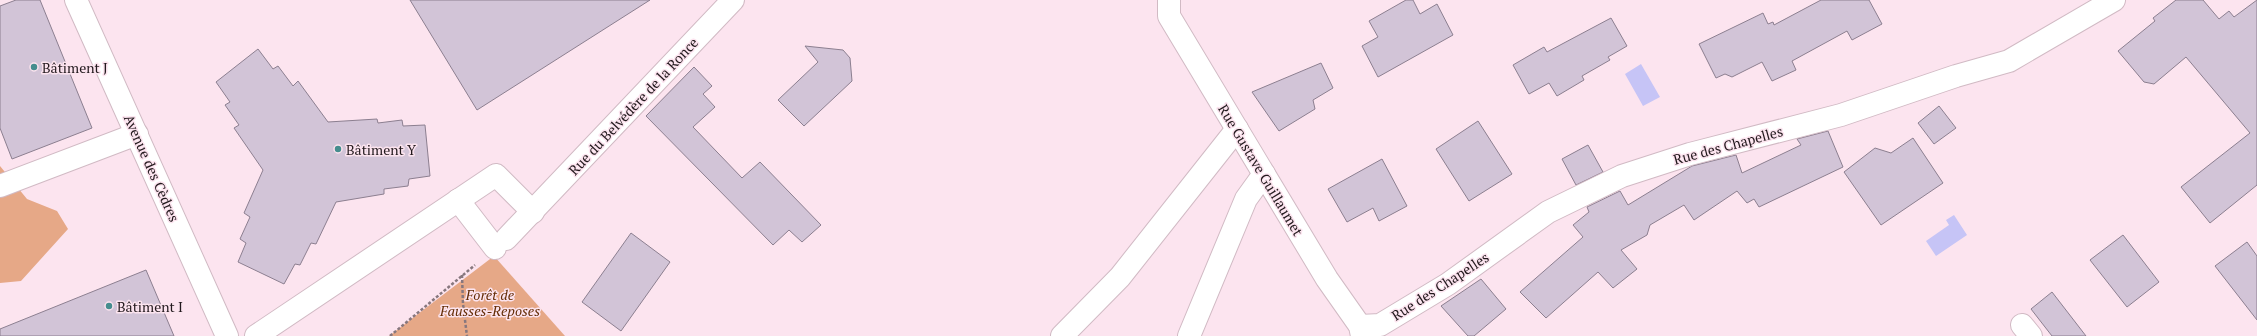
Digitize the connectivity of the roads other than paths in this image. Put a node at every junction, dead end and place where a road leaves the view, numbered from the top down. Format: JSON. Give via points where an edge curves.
{"nodes":[{"id":1,"x":76,"y":0,"type":"edge"},
{"id":2,"x":733,"y":0,"type":"edge"},
{"id":3,"x":1168,"y":0,"type":"edge"},
{"id":4,"x":2114,"y":0,"type":"edge"},
{"id":5,"x":1237,"y":129,"type":"junction"},
{"id":6,"x":137,"y":134,"type":"junction"},
{"id":7,"x":1264,"y":174,"type":"junction"},
{"id":8,"x":0,"y":186,"type":"edge"},
{"id":9,"x":458,"y":200,"type":"junction"},
{"id":10,"x":533,"y":212,"type":"junction"},
{"id":11,"x":1361,"y":331,"type":"edge"},
{"id":12,"x":227,"y":336,"type":"edge"},
{"id":13,"x":256,"y":336,"type":"edge"},
{"id":14,"x":1062,"y":336,"type":"edge"},
{"id":15,"x":1189,"y":336,"type":"edge"}],
"edges":[{"from":1,"to":6,"type":"street","name":"Avenue des Cèdres"},
{"from":2,"to":10,"type":"street","name":"Rue du Belvédère de la Ronce"},
{"from":3,"to":5,"type":"street","name":"Rue Gustave Guillaumet","via":[[1169,16]]},
{"from":4,"to":11,"type":"street","name":"Rue des Chapelles","via":[[2008,61],[1841,115],[1690,154],[1622,176],[1548,212],[1448,284],[1380,325]]},
{"from":5,"to":7,"type":"street","name":"Rue Gustave Guillaumet"},
{"from":5,"to":14,"type":"street","via":[[1120,277]]},
{"from":6,"to":8,"type":"street"},
{"from":6,"to":12,"type":"street","name":"Avenue des Cèdres"},
{"from":7,"to":11,"type":"street","name":"Rue Gustave Guillaumet"},
{"from":7,"to":15,"type":"street","via":[[1246,199]]},
{"from":9,"to":10,"type":"street","via":[[496,175]]},
{"from":9,"to":10,"type":"street","name":"Rue du Belvédère de la Ronce","via":[[500,243]]},
{"from":9,"to":13,"type":"street"}]}
